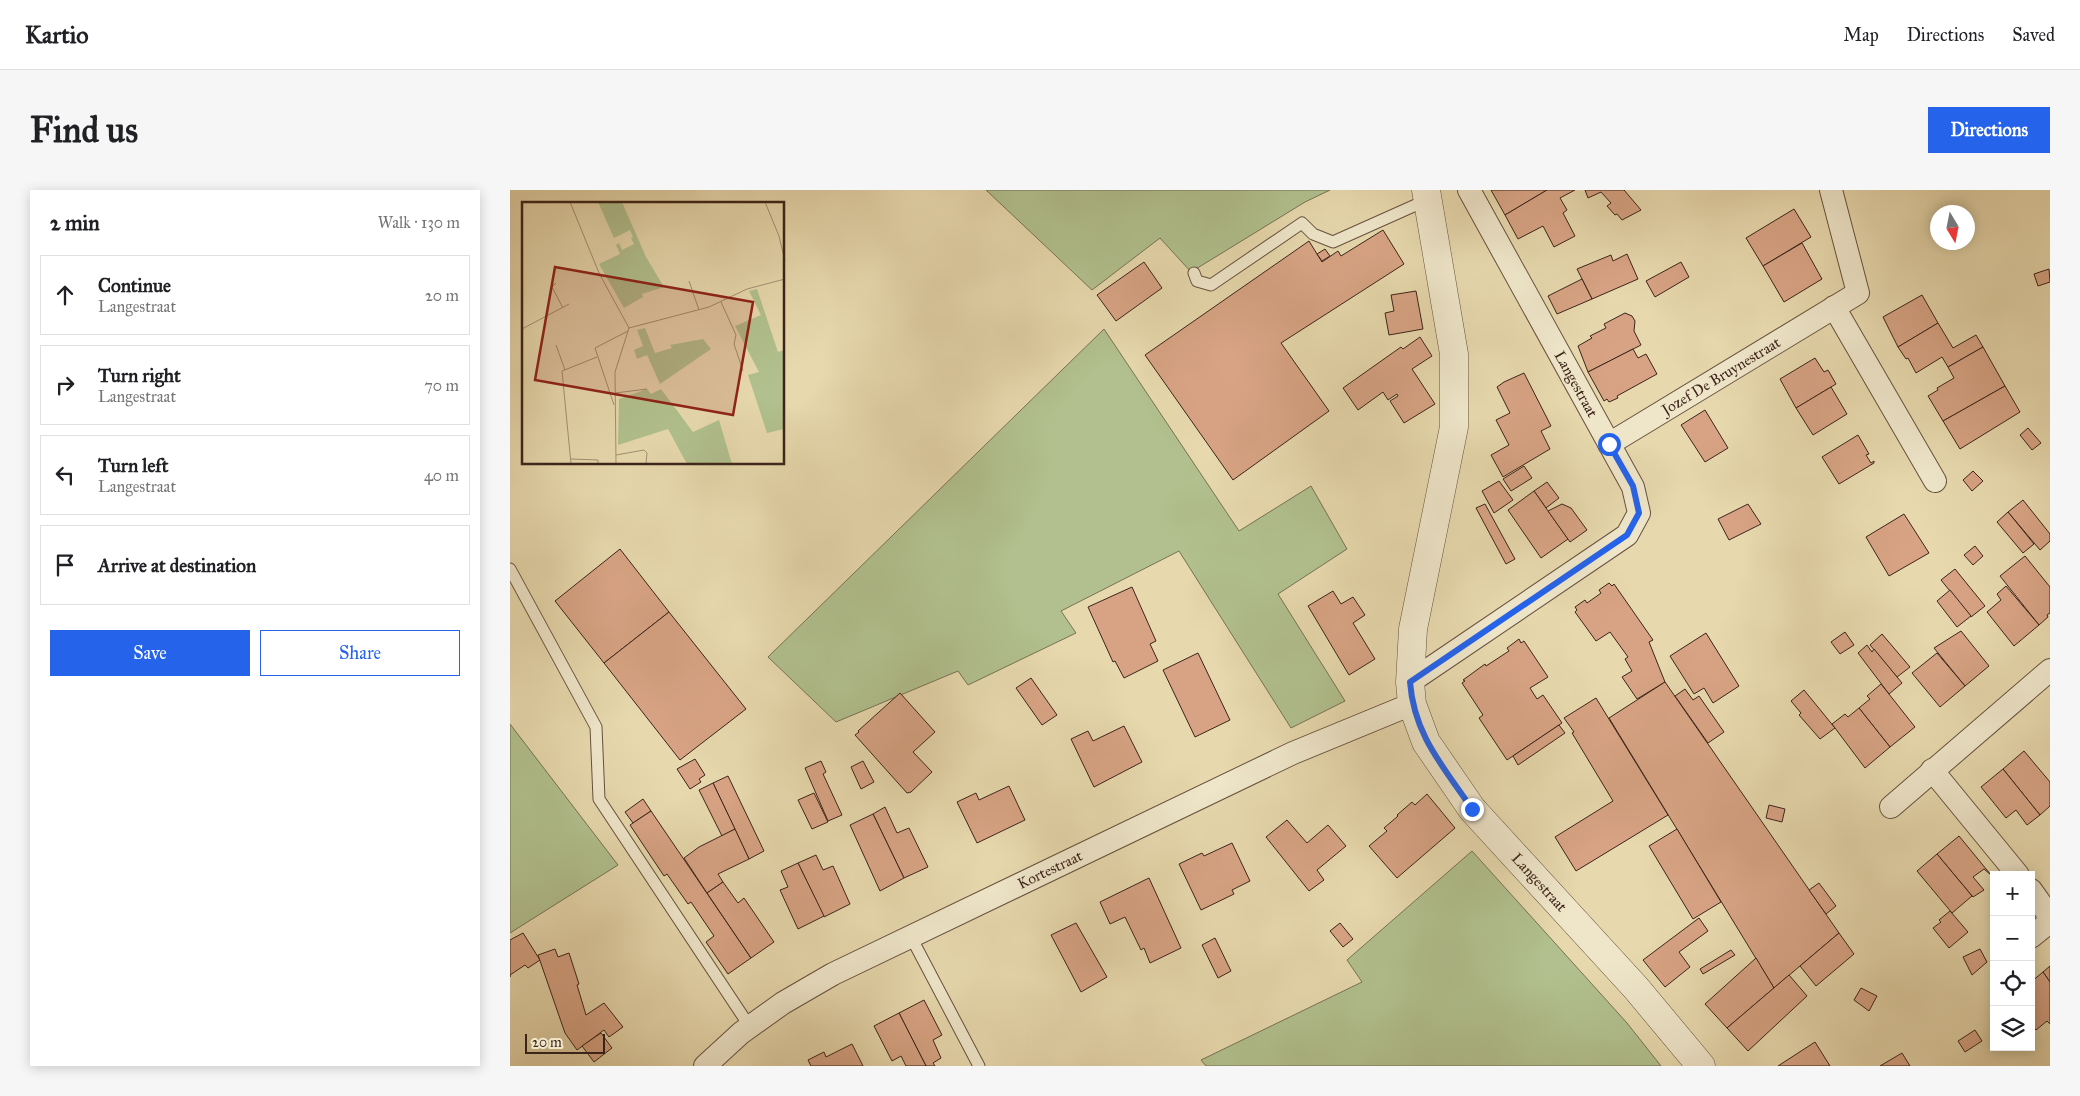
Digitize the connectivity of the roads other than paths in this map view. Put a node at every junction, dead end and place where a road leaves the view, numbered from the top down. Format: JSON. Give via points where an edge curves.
{"nodes":[{"id":1,"x":1469,"y":190,"type":"edge"},
{"id":2,"x":1830,"y":190,"type":"edge"},
{"id":3,"x":1426,"y":195,"type":"edge"},
{"id":4,"x":1194,"y":273,"type":"dead end"},
{"id":5,"x":1834,"y":307,"type":"junction"},
{"id":6,"x":1609,"y":444,"type":"junction"},
{"id":7,"x":1935,"y":481,"type":"dead end"},
{"id":8,"x":510,"y":569,"type":"edge"},
{"id":9,"x":2050,"y":670,"type":"edge"},
{"id":10,"x":1411,"y":693,"type":"junction"},
{"id":11,"x":1932,"y":770,"type":"junction"},
{"id":12,"x":1891,"y":807,"type":"dead end"},
{"id":13,"x":2015,"y":871,"type":"edge"},
{"id":14,"x":2035,"y":896,"type":"edge"},
{"id":15,"x":2035,"y":934,"type":"edge"},
{"id":16,"x":911,"y":937,"type":"junction"},
{"id":17,"x":750,"y":1027,"type":"junction"},
{"id":18,"x":705,"y":1066,"type":"edge"},
{"id":19,"x":980,"y":1066,"type":"edge"},
{"id":20,"x":1701,"y":1066,"type":"edge"}],
"edges":[{"from":1,"to":6,"type":"street","name":"Langestraat"},
{"from":2,"to":5,"type":"street","name":"Jozef De Bruynestraat","via":[[1858,293]]},
{"from":3,"to":4,"type":"lane","via":[[1333,242],[1313,234],[1302,223],[1211,285],[1198,281]]},
{"from":3,"to":10,"type":"street","name":"Langestraat","via":[[1454,354],[1454,427],[1413,629]]},
{"from":5,"to":6,"type":"street","name":"Jozef De Bruynestraat"},
{"from":5,"to":7,"type":"street"},
{"from":6,"to":10,"type":"street","name":"Langestraat","via":[[1633,486],[1639,513],[1627,535]]},
{"from":8,"to":17,"type":"lane","via":[[596,728],[599,799]]},
{"from":9,"to":11,"type":"street"},
{"from":10,"to":16,"type":"street","name":"Kortestraat"},
{"from":10,"to":20,"type":"street","name":"Langestraat","via":[[1426,742],[1472,809],[1636,988]]},
{"from":11,"to":12,"type":"street"},
{"from":11,"to":13,"type":"street"},
{"from":14,"to":15,"type":"street","via":[[2048,914],[2047,924]]},
{"from":16,"to":17,"type":"street","name":"Kortestraat","via":[[833,974]]},
{"from":16,"to":19,"type":"lane"},
{"from":17,"to":18,"type":"street","name":"Kortestraat"}]}
